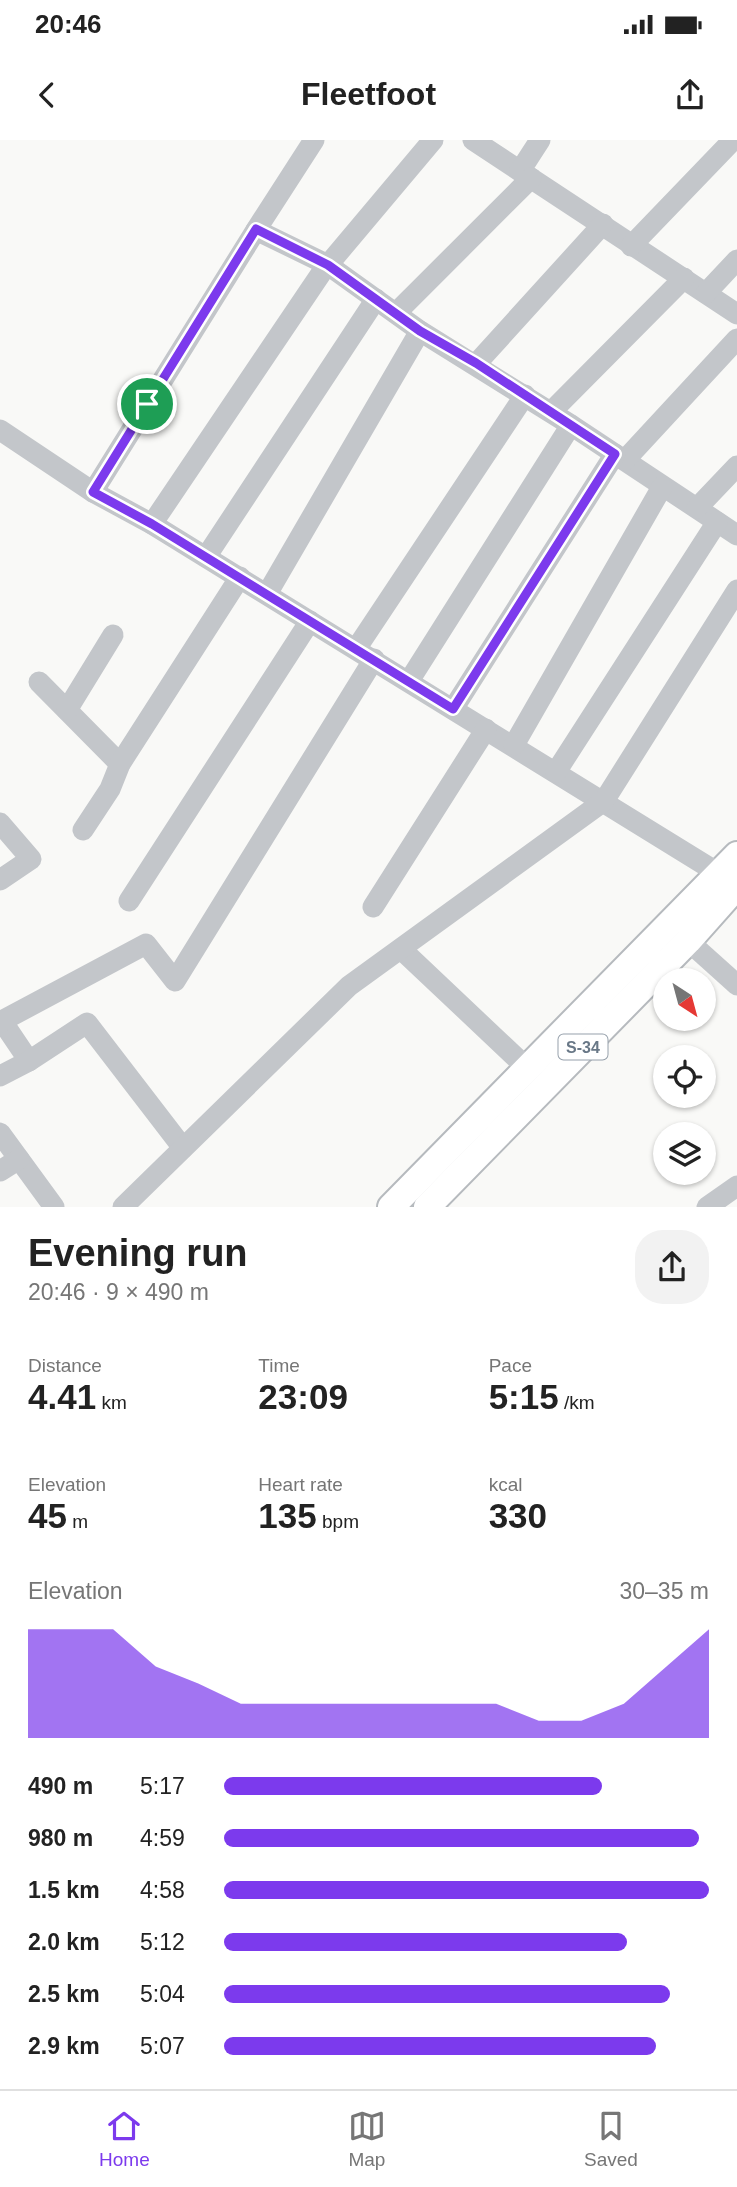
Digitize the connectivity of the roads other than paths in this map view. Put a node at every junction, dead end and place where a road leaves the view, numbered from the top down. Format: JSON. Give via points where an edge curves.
{"nodes":[{"id":1,"x":314,"y":140,"type":"edge"},
{"id":2,"x":433,"y":140,"type":"edge"},
{"id":3,"x":473,"y":140,"type":"edge"},
{"id":4,"x":540,"y":140,"type":"edge"},
{"id":5,"x":733,"y":140,"type":"edge"},
{"id":6,"x":526,"y":175,"type":"junction"},
{"id":7,"x":603,"y":224,"type":"junction"},
{"id":8,"x":256,"y":229,"type":"junction"},
{"id":9,"x":631,"y":246,"type":"junction"},
{"id":10,"x":737,"y":260,"type":"edge"},
{"id":11,"x":328,"y":265,"type":"junction"},
{"id":12,"x":684,"y":278,"type":"junction"},
{"id":13,"x":706,"y":293,"type":"junction"},
{"id":14,"x":376,"y":299,"type":"junction"},
{"id":15,"x":396,"y":313,"type":"junction"},
{"id":16,"x":737,"y":314,"type":"edge"},
{"id":17,"x":420,"y":331,"type":"junction"},
{"id":18,"x":737,"y":339,"type":"edge"},
{"id":19,"x":476,"y":363,"type":"junction"},
{"id":20,"x":525,"y":396,"type":"junction"},
{"id":21,"x":551,"y":412,"type":"junction"},
{"id":22,"x":570,"y":425,"type":"junction"},
{"id":23,"x":0,"y":430,"type":"edge"},
{"id":24,"x":620,"y":457,"type":"junction"},
{"id":25,"x":737,"y":466,"type":"edge"},
{"id":26,"x":662,"y":487,"type":"junction"},
{"id":27,"x":93,"y":492,"type":"junction"},
{"id":28,"x":697,"y":508,"type":"junction"},
{"id":29,"x":717,"y":523,"type":"junction"},
{"id":30,"x":152,"y":524,"type":"junction"},
{"id":31,"x":737,"y":535,"type":"edge"},
{"id":32,"x":206,"y":556,"type":"junction"},
{"id":33,"x":240,"y":578,"type":"junction"},
{"id":34,"x":737,"y":590,"type":"edge"},
{"id":35,"x":267,"y":594,"type":"junction"},
{"id":36,"x":310,"y":621,"type":"junction"},
{"id":37,"x":113,"y":635,"type":"dead end"},
{"id":38,"x":365,"y":654,"type":"junction"},
{"id":39,"x":409,"y":681,"type":"junction"},
{"id":40,"x":38,"y":682,"type":"dead end"},
{"id":41,"x":453,"y":709,"type":"junction"},
{"id":42,"x":67,"y":710,"type":"junction"},
{"id":43,"x":486,"y":729,"type":"junction"},
{"id":44,"x":514,"y":745,"type":"junction"},
{"id":45,"x":120,"y":764,"type":"junction"},
{"id":46,"x":556,"y":772,"type":"junction"},
{"id":47,"x":604,"y":801,"type":"junction"},
{"id":48,"x":0,"y":823,"type":"edge"},
{"id":49,"x":83,"y":830,"type":"dead end"},
{"id":50,"x":732,"y":875,"type":"edge"},
{"id":51,"x":0,"y":880,"type":"edge"},
{"id":52,"x":130,"y":901,"type":"dead end"},
{"id":53,"x":373,"y":907,"type":"dead end"},
{"id":54,"x":679,"y":933,"type":"junction"},
{"id":55,"x":401,"y":949,"type":"junction"},
{"id":56,"x":737,"y":985,"type":"edge"},
{"id":57,"x":1,"y":1022,"type":"edge"},
{"id":58,"x":29,"y":1061,"type":"junction"},
{"id":59,"x":527,"y":1068,"type":"junction"},
{"id":60,"x":0,"y":1076,"type":"edge"},
{"id":61,"x":0,"y":1133,"type":"edge"},
{"id":62,"x":183,"y":1148,"type":"junction"},
{"id":63,"x":19,"y":1159,"type":"junction"},
{"id":64,"x":0,"y":1171,"type":"edge"},
{"id":65,"x":737,"y":1186,"type":"edge"},
{"id":66,"x":54,"y":1207,"type":"edge"},
{"id":67,"x":123,"y":1207,"type":"edge"},
{"id":68,"x":391,"y":1207,"type":"edge"},
{"id":69,"x":428,"y":1207,"type":"edge"},
{"id":70,"x":707,"y":1207,"type":"edge"}],
"edges":[{"from":1,"to":8,"type":"street"},
{"from":2,"to":11,"type":"street"},
{"from":3,"to":6,"type":"street"},
{"from":4,"to":6,"type":"street"},
{"from":5,"to":9,"type":"street"},
{"from":6,"to":7,"type":"street"},
{"from":6,"to":15,"type":"street"},
{"from":7,"to":9,"type":"street"},
{"from":7,"to":19,"type":"street"},
{"from":8,"to":11,"type":"street"},
{"from":8,"to":27,"type":"street"},
{"from":9,"to":12,"type":"street"},
{"from":10,"to":13,"type":"street"},
{"from":11,"to":14,"type":"street"},
{"from":11,"to":30,"type":"street"},
{"from":12,"to":13,"type":"street"},
{"from":12,"to":21,"type":"street"},
{"from":13,"to":16,"type":"street"},
{"from":14,"to":15,"type":"street"},
{"from":14,"to":32,"type":"street"},
{"from":15,"to":17,"type":"street"},
{"from":17,"to":19,"type":"street"},
{"from":17,"to":35,"type":"street"},
{"from":18,"to":24,"type":"street"},
{"from":19,"to":20,"type":"street"},
{"from":20,"to":21,"type":"street"},
{"from":20,"to":38,"type":"street"},
{"from":21,"to":22,"type":"street"},
{"from":22,"to":24,"type":"street"},
{"from":22,"to":39,"type":"street"},
{"from":23,"to":27,"type":"street"},
{"from":24,"to":26,"type":"street"},
{"from":24,"to":41,"type":"street"},
{"from":25,"to":28,"type":"street"},
{"from":26,"to":28,"type":"street"},
{"from":26,"to":44,"type":"street"},
{"from":27,"to":30,"type":"street"},
{"from":28,"to":29,"type":"street"},
{"from":29,"to":31,"type":"street"},
{"from":29,"to":46,"type":"street"},
{"from":30,"to":32,"type":"street"},
{"from":32,"to":33,"type":"street"},
{"from":33,"to":35,"type":"street"},
{"from":33,"to":45,"type":"street"},
{"from":34,"to":47,"type":"street"},
{"from":35,"to":36,"type":"street"},
{"from":36,"to":38,"type":"street"},
{"from":36,"to":52,"type":"street"},
{"from":37,"to":42,"type":"street"},
{"from":38,"to":39,"type":"street"},
{"from":38,"to":57,"type":"street","via":[[175,981],[146,944]]},
{"from":39,"to":41,"type":"street"},
{"from":40,"to":42,"type":"street"},
{"from":41,"to":43,"type":"street"},
{"from":42,"to":45,"type":"street"},
{"from":43,"to":44,"type":"street"},
{"from":43,"to":53,"type":"street"},
{"from":44,"to":46,"type":"street"},
{"from":45,"to":49,"type":"street","via":[[110,789]]},
{"from":46,"to":47,"type":"street"},
{"from":47,"to":50,"type":"street"},
{"from":47,"to":55,"type":"street"},
{"from":48,"to":51,"type":"street","via":[[30,859]]},
{"from":50,"to":54,"type":"main road"},
{"from":54,"to":56,"type":"street"},
{"from":54,"to":59,"type":"main road"},
{"from":54,"to":69,"type":"main road","number":"S-34"},
{"from":55,"to":59,"type":"street"},
{"from":55,"to":62,"type":"street","via":[[349,986]]},
{"from":57,"to":58,"type":"street"},
{"from":58,"to":60,"type":"street"},
{"from":58,"to":62,"type":"street","via":[[87,1023]]},
{"from":59,"to":68,"type":"main road"},
{"from":61,"to":63,"type":"street"},
{"from":62,"to":67,"type":"street"},
{"from":63,"to":64,"type":"street"},
{"from":63,"to":66,"type":"street"},
{"from":65,"to":70,"type":"street"}]}
